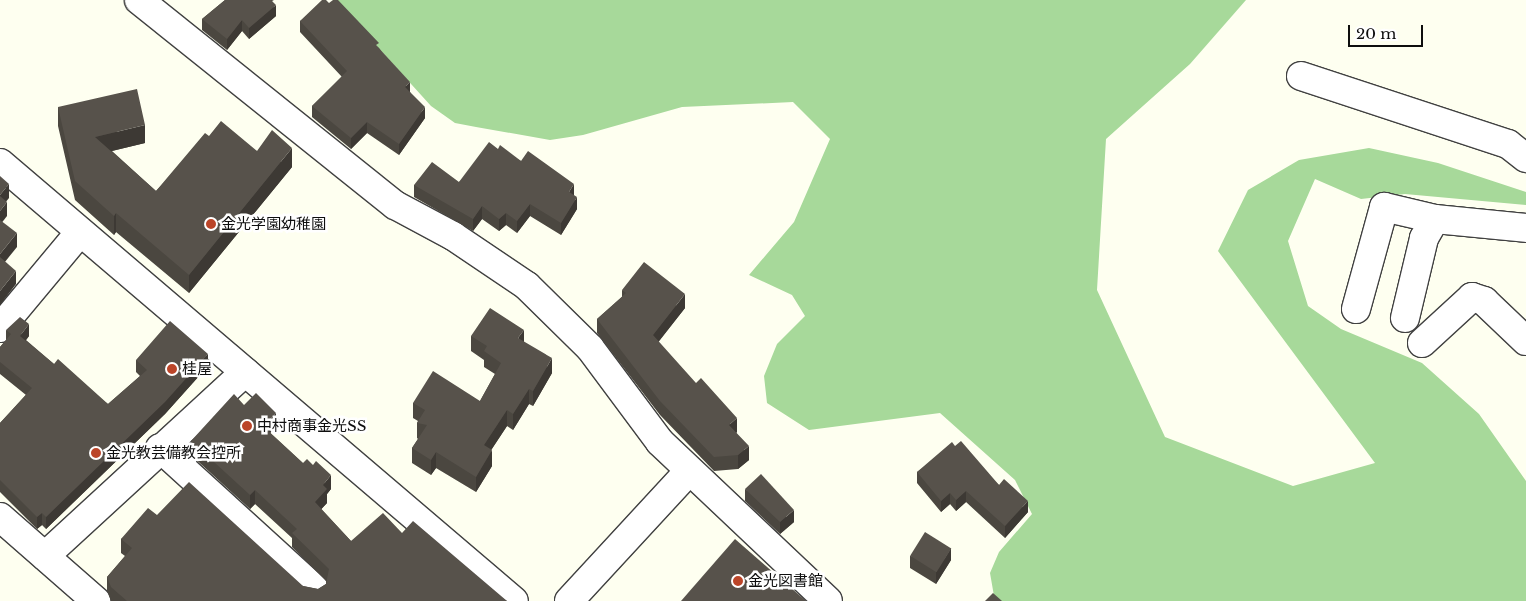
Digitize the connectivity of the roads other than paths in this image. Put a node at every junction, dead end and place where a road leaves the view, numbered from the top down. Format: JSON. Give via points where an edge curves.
{"nodes":[{"id":1,"x":138,"y":0,"type":"edge"},
{"id":2,"x":1301,"y":76,"type":"dead end"},
{"id":3,"x":1526,"y":158,"type":"edge"},
{"id":4,"x":0,"y":163,"type":"edge"},
{"id":5,"x":1435,"y":219,"type":"junction"},
{"id":6,"x":1526,"y":228,"type":"edge"},
{"id":7,"x":80,"y":232,"type":"junction"},
{"id":8,"x":1356,"y":309,"type":"dead end"},
{"id":9,"x":1405,"y":318,"type":"dead end"},
{"id":10,"x":0,"y":328,"type":"edge"},
{"id":11,"x":1526,"y":341,"type":"edge"},
{"id":12,"x":1422,"y":343,"type":"dead end"},
{"id":13,"x":245,"y":372,"type":"junction"},
{"id":14,"x":160,"y":448,"type":"junction"},
{"id":15,"x":688,"y":472,"type":"junction"},
{"id":16,"x":0,"y":517,"type":"edge"},
{"id":17,"x":45,"y":556,"type":"junction"},
{"id":18,"x":314,"y":588,"type":"edge"},
{"id":19,"x":96,"y":601,"type":"edge"},
{"id":20,"x":514,"y":601,"type":"edge"},
{"id":21,"x":569,"y":601,"type":"edge"},
{"id":22,"x":828,"y":601,"type":"edge"}],
"edges":[{"from":1,"to":15,"type":"street","via":[[394,204],[453,236],[527,286],[590,348],[660,442]]},
{"from":2,"to":3,"type":"street","via":[[1508,144]]},
{"from":4,"to":7,"type":"street"},
{"from":5,"to":6,"type":"street"},
{"from":5,"to":8,"type":"street","via":[[1384,207]]},
{"from":5,"to":9,"type":"street","via":[[1424,238]]},
{"from":7,"to":10,"type":"street"},
{"from":7,"to":13,"type":"street"},
{"from":11,"to":12,"type":"street","via":[[1484,300],[1472,297]]},
{"from":13,"to":14,"type":"street"},
{"from":13,"to":20,"type":"street"},
{"from":14,"to":17,"type":"street"},
{"from":14,"to":18,"type":"street"},
{"from":15,"to":21,"type":"street"},
{"from":15,"to":22,"type":"street"},
{"from":16,"to":17,"type":"street"},
{"from":17,"to":19,"type":"street"}]}
